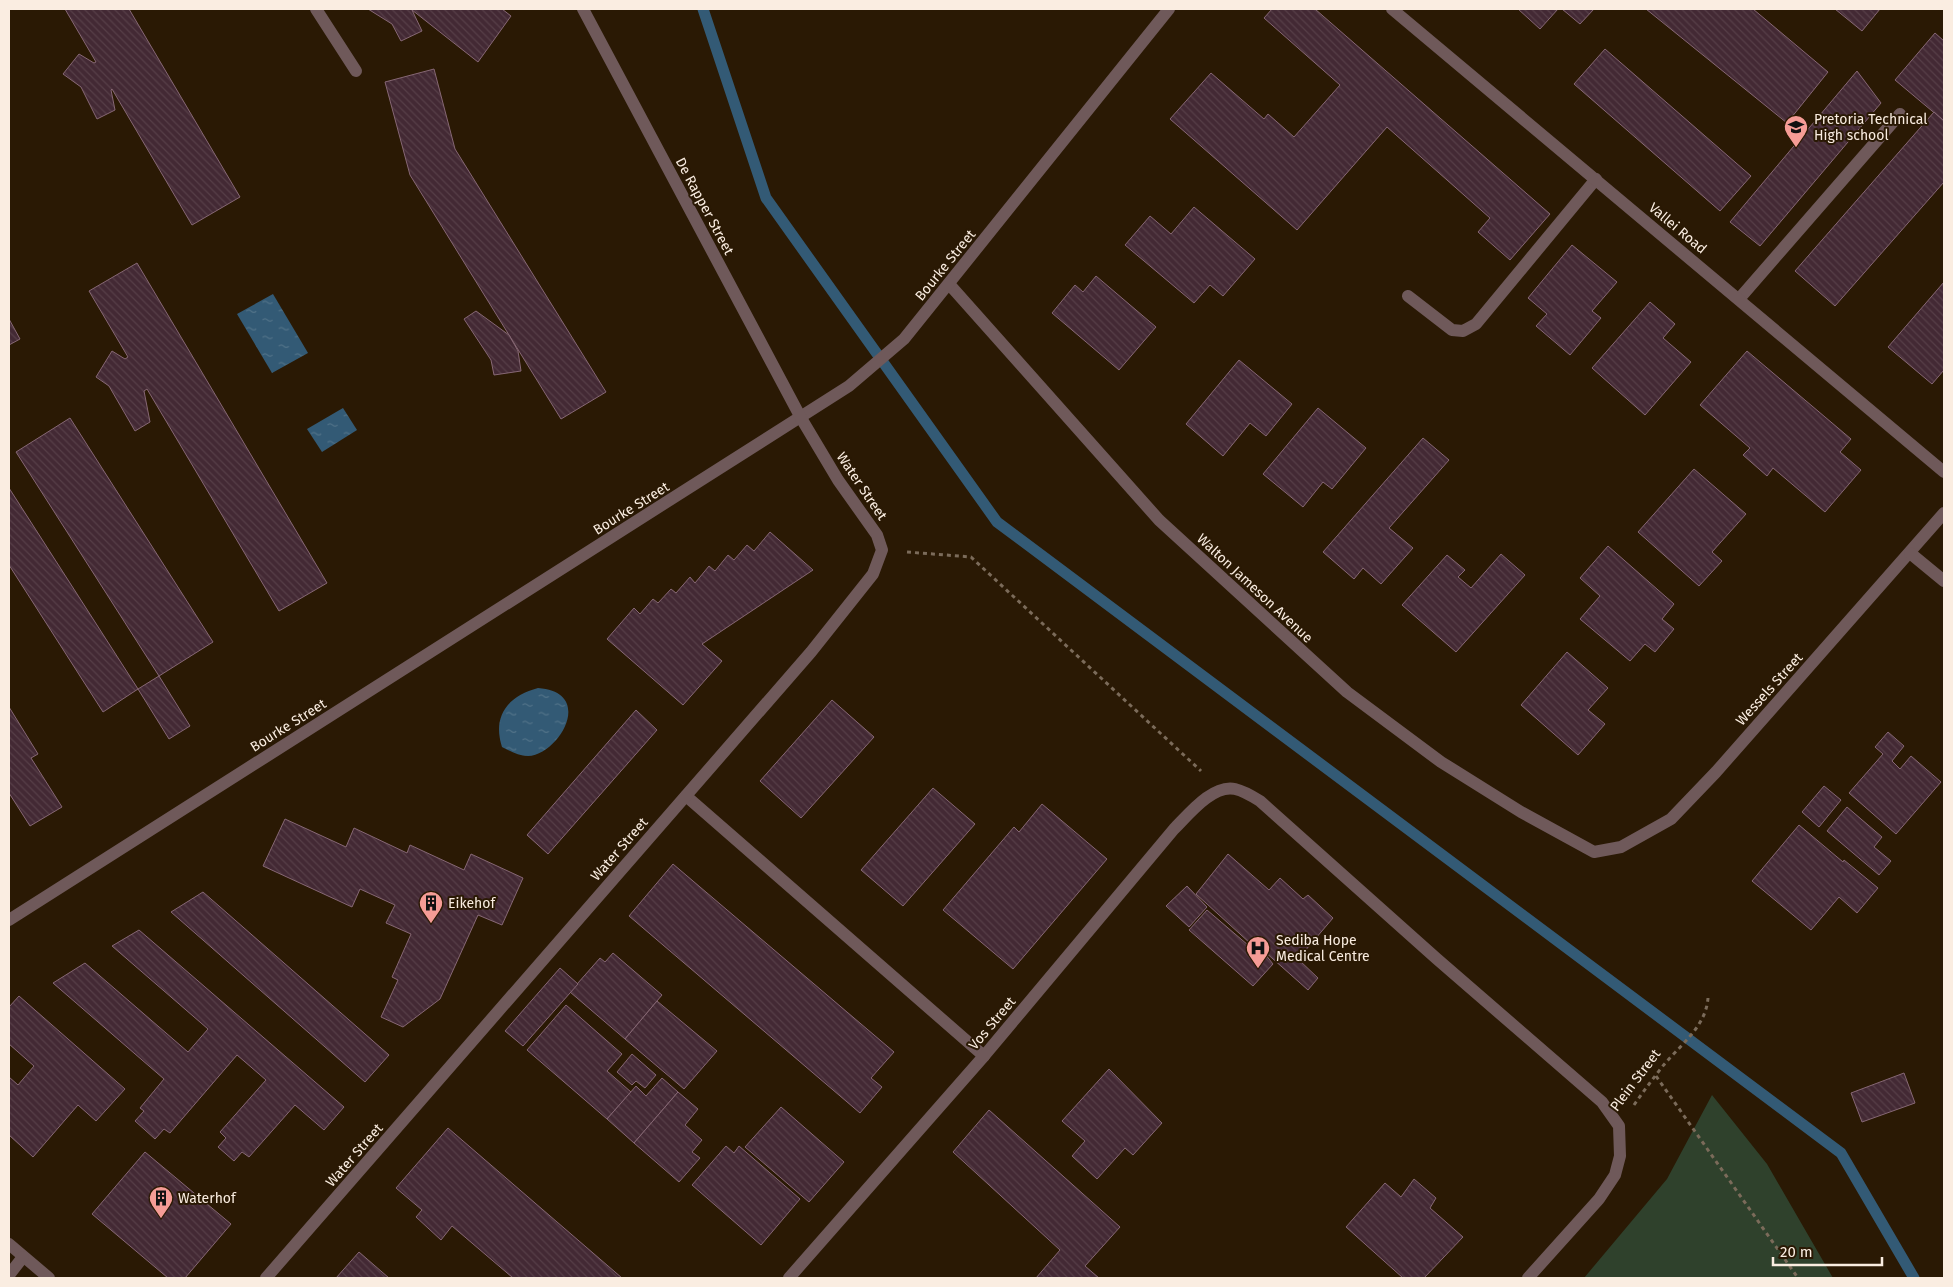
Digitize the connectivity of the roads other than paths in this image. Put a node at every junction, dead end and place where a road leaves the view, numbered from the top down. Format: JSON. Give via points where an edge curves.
{"nodes":[{"id":1,"x":316,"y":9,"type":"edge"},
{"id":2,"x":583,"y":9,"type":"edge"},
{"id":3,"x":1169,"y":9,"type":"edge"},
{"id":4,"x":1392,"y":9,"type":"edge"},
{"id":5,"x":356,"y":71,"type":"dead end"},
{"id":6,"x":1900,"y":114,"type":"dead end"},
{"id":7,"x":1596,"y":179,"type":"junction"},
{"id":8,"x":950,"y":284,"type":"junction"},
{"id":9,"x":1408,"y":296,"type":"dead end"},
{"id":10,"x":1739,"y":299,"type":"junction"},
{"id":11,"x":801,"y":418,"type":"junction"},
{"id":12,"x":1944,"y":472,"type":"edge"},
{"id":13,"x":1944,"y":513,"type":"edge"},
{"id":14,"x":1910,"y":553,"type":"junction"},
{"id":15,"x":1944,"y":581,"type":"edge"},
{"id":16,"x":686,"y":796,"type":"junction"},
{"id":17,"x":1594,"y":852,"type":"joint"},
{"id":18,"x":9,"y":920,"type":"edge"},
{"id":19,"x":984,"y":1056,"type":"junction"},
{"id":20,"x":1619,"y":1126,"type":"joint"},
{"id":21,"x":9,"y":1244,"type":"edge"},
{"id":22,"x":24,"y":1257,"type":"junction"},
{"id":23,"x":9,"y":1275,"type":"edge"},
{"id":24,"x":49,"y":1278,"type":"edge"},
{"id":25,"x":266,"y":1278,"type":"edge"},
{"id":26,"x":789,"y":1278,"type":"edge"},
{"id":27,"x":1528,"y":1278,"type":"edge"}],
"edges":[{"from":1,"to":5,"type":"street"},
{"from":2,"to":11,"type":"street","name":"De Rapper Street"},
{"from":3,"to":8,"type":"street","name":"Bourke Street"},
{"from":4,"to":7,"type":"street","name":"Vallei Road"},
{"from":6,"to":10,"type":"street"},
{"from":7,"to":9,"type":"street","via":[[1476,324],[1462,331],[1452,330]]},
{"from":7,"to":10,"type":"street","name":"Vallei Road"},
{"from":8,"to":11,"type":"street","name":"Bourke Street","via":[[904,339],[849,386]]},
{"from":8,"to":17,"type":"street","name":"Walton Jameson Avenue","via":[[1160,520],[1347,692],[1441,762],[1521,812]]},
{"from":10,"to":12,"type":"street","name":"Vallei Road"},
{"from":11,"to":16,"type":"street","name":"Water Street","via":[[838,480],[877,535],[882,550],[873,574],[824,636]]},
{"from":11,"to":18,"type":"street","name":"Bourke Street"},
{"from":13,"to":14,"type":"street","name":"Wessels Street"},
{"from":14,"to":15,"type":"street"},
{"from":14,"to":17,"type":"street","name":"Wessels Street","via":[[1671,819],[1621,847]]},
{"from":16,"to":19,"type":"street"},
{"from":16,"to":25,"type":"street","name":"Water Street"},
{"from":19,"to":20,"type":"street","name":"Vos Street","via":[[1174,829],[1220,789],[1234,789],[1260,801],[1602,1102]]},
{"from":19,"to":26,"type":"street","name":"Vos Street"},
{"from":20,"to":27,"type":"street","name":"Plein Street","via":[[1620,1156],[1615,1175],[1599,1199]]},
{"from":21,"to":22,"type":"street"},
{"from":22,"to":23,"type":"street"},
{"from":22,"to":24,"type":"street"}]}
